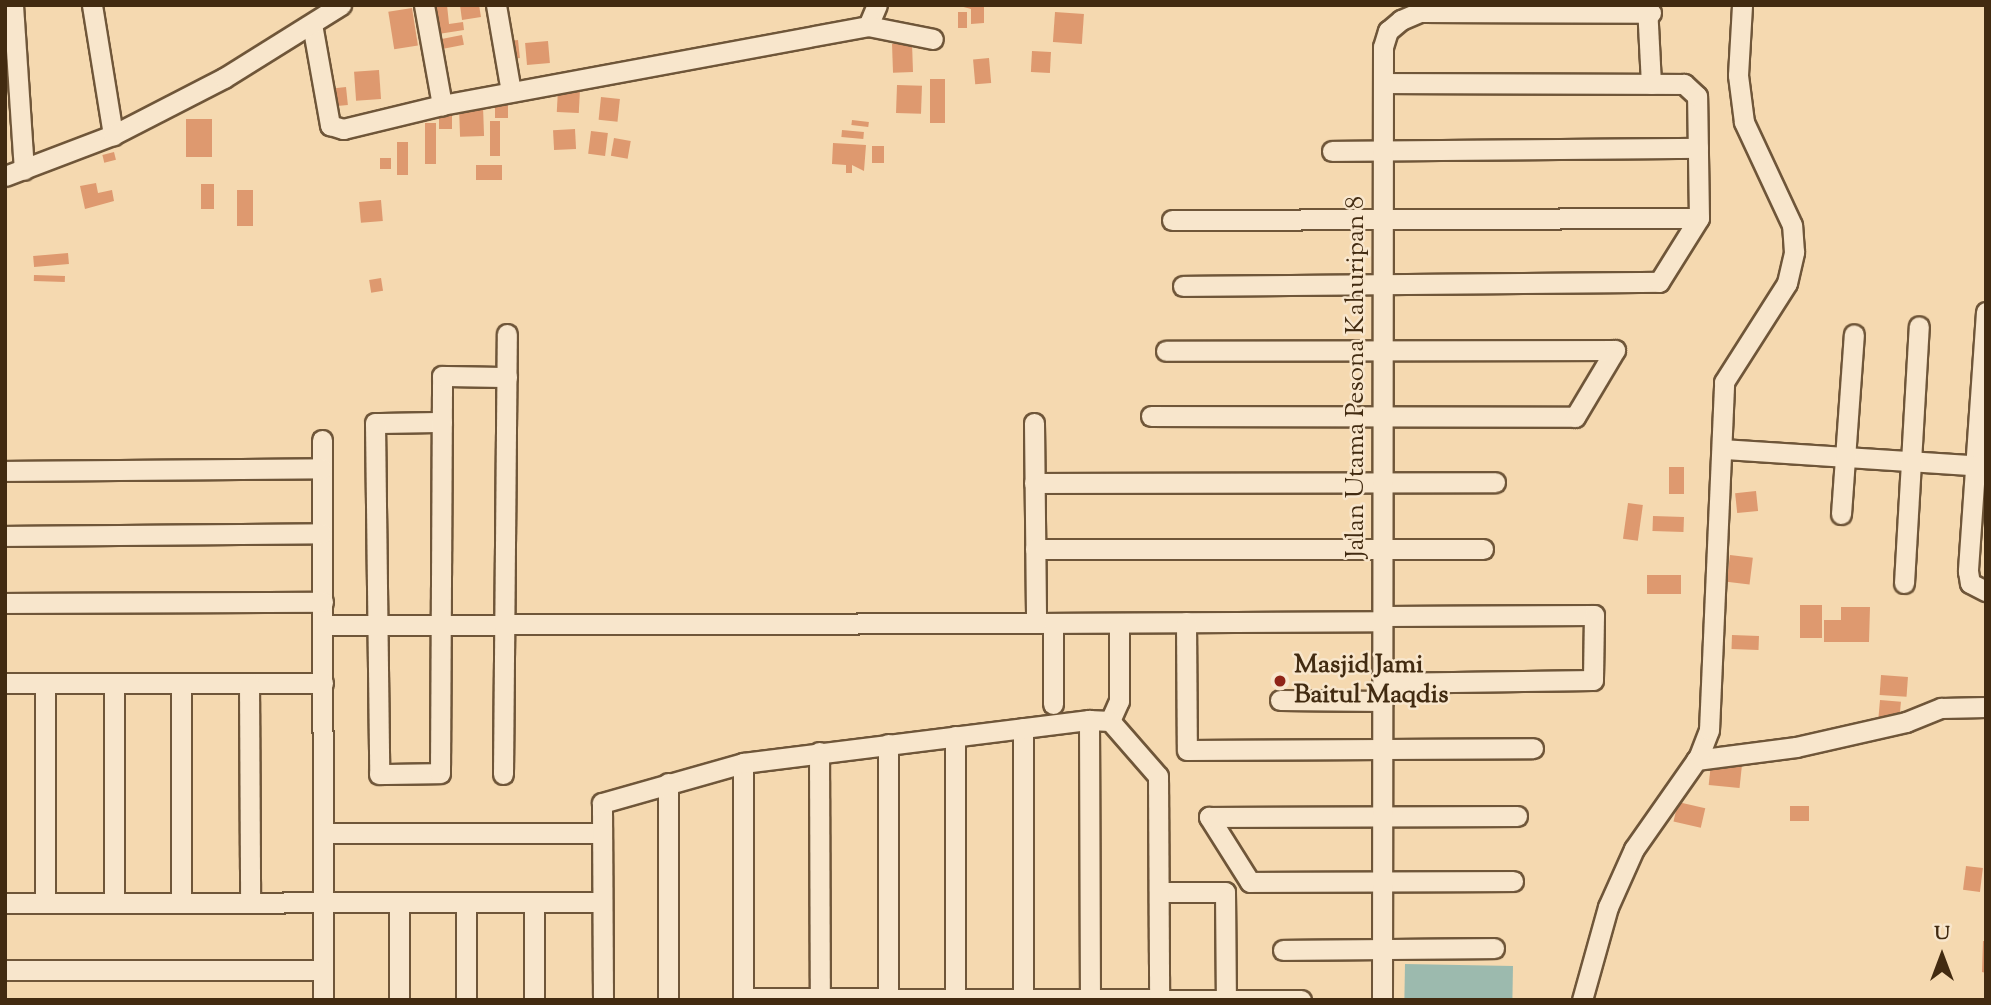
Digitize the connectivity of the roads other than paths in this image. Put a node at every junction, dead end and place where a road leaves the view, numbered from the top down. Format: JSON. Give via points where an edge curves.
{"nodes":[{"id":1,"x":13,"y":5,"type":"edge"},
{"id":2,"x":92,"y":5,"type":"edge"},
{"id":3,"x":341,"y":5,"type":"edge"},
{"id":4,"x":424,"y":5,"type":"edge"},
{"id":5,"x":496,"y":5,"type":"edge"},
{"id":6,"x":877,"y":5,"type":"edge"},
{"id":7,"x":1742,"y":5,"type":"edge"},
{"id":8,"x":1651,"y":8,"type":"edge"},
{"id":9,"x":1446,"y":9,"type":"edge"},
{"id":10,"x":1512,"y":9,"type":"edge"},
{"id":11,"x":1577,"y":9,"type":"edge"},
{"id":12,"x":312,"y":24,"type":"junction"},
{"id":13,"x":868,"y":26,"type":"junction"},
{"id":14,"x":933,"y":39,"type":"dead end"},
{"id":15,"x":1383,"y":83,"type":"junction"},
{"id":16,"x":1651,"y":84,"type":"junction"},
{"id":17,"x":511,"y":92,"type":"junction"},
{"id":18,"x":442,"y":105,"type":"junction"},
{"id":19,"x":113,"y":135,"type":"junction"},
{"id":20,"x":1698,"y":148,"type":"junction"},
{"id":21,"x":1383,"y":150,"type":"junction"},
{"id":22,"x":1332,"y":151,"type":"dead end"},
{"id":23,"x":15,"y":173,"type":"edge"},
{"id":24,"x":1699,"y":218,"type":"junction"},
{"id":25,"x":1383,"y":219,"type":"junction"},
{"id":26,"x":1172,"y":220,"type":"dead end"},
{"id":27,"x":1383,"y":284,"type":"junction"},
{"id":28,"x":1183,"y":286,"type":"dead end"},
{"id":29,"x":1986,"y":312,"type":"edge"},
{"id":30,"x":1919,"y":326,"type":"dead end"},
{"id":31,"x":507,"y":334,"type":"dead end"},
{"id":32,"x":1854,"y":334,"type":"dead end"},
{"id":33,"x":1166,"y":351,"type":"dead end"},
{"id":34,"x":1383,"y":351,"type":"junction"},
{"id":35,"x":507,"y":377,"type":"junction"},
{"id":36,"x":1151,"y":416,"type":"dead end"},
{"id":37,"x":1383,"y":417,"type":"junction"},
{"id":38,"x":442,"y":422,"type":"junction"},
{"id":39,"x":1034,"y":424,"type":"dead end"},
{"id":40,"x":323,"y":440,"type":"dead end"},
{"id":41,"x":1723,"y":449,"type":"junction"},
{"id":42,"x":1845,"y":456,"type":"junction"},
{"id":43,"x":1910,"y":460,"type":"junction"},
{"id":44,"x":1981,"y":465,"type":"edge"},
{"id":45,"x":323,"y":468,"type":"junction"},
{"id":46,"x":5,"y":471,"type":"edge"},
{"id":47,"x":1383,"y":482,"type":"junction"},
{"id":48,"x":1495,"y":482,"type":"dead end"},
{"id":49,"x":1034,"y":483,"type":"junction"},
{"id":50,"x":1841,"y":514,"type":"dead end"},
{"id":51,"x":323,"y":533,"type":"junction"},
{"id":52,"x":5,"y":536,"type":"edge"},
{"id":53,"x":1035,"y":549,"type":"junction"},
{"id":54,"x":1383,"y":549,"type":"junction"},
{"id":55,"x":1483,"y":549,"type":"dead end"},
{"id":56,"x":1904,"y":583,"type":"dead end"},
{"id":57,"x":1986,"y":592,"type":"edge"},
{"id":58,"x":323,"y":601,"type":"junction"},
{"id":59,"x":5,"y":603,"type":"edge"},
{"id":60,"x":1383,"y":618,"type":"junction"},
{"id":61,"x":1186,"y":622,"type":"junction"},
{"id":62,"x":1044,"y":623,"type":"junction"},
{"id":63,"x":1119,"y":623,"type":"junction"},
{"id":64,"x":323,"y":625,"type":"junction"},
{"id":65,"x":377,"y":625,"type":"junction"},
{"id":66,"x":441,"y":625,"type":"junction"},
{"id":67,"x":504,"y":625,"type":"junction"},
{"id":68,"x":5,"y":683,"type":"edge"},
{"id":69,"x":45,"y":683,"type":"junction"},
{"id":70,"x":114,"y":683,"type":"junction"},
{"id":71,"x":181,"y":683,"type":"junction"},
{"id":72,"x":249,"y":683,"type":"junction"},
{"id":73,"x":323,"y":683,"type":"junction"},
{"id":74,"x":1383,"y":692,"type":"junction"},
{"id":75,"x":1280,"y":701,"type":"dead end"},
{"id":76,"x":1053,"y":704,"type":"dead end"},
{"id":77,"x":1986,"y":707,"type":"edge"},
{"id":78,"x":1089,"y":720,"type":"junction"},
{"id":79,"x":1111,"y":721,"type":"junction"},
{"id":80,"x":1023,"y":728,"type":"junction"},
{"id":81,"x":955,"y":736,"type":"junction"},
{"id":82,"x":888,"y":744,"type":"junction"},
{"id":83,"x":1533,"y":748,"type":"dead end"},
{"id":84,"x":1383,"y":749,"type":"junction"},
{"id":85,"x":819,"y":752,"type":"junction"},
{"id":86,"x":1696,"y":760,"type":"junction"},
{"id":87,"x":743,"y":763,"type":"junction"},
{"id":88,"x":503,"y":774,"type":"dead end"},
{"id":89,"x":668,"y":783,"type":"junction"},
{"id":90,"x":1517,"y":816,"type":"dead end"},
{"id":91,"x":1383,"y":817,"type":"junction"},
{"id":92,"x":323,"y":833,"type":"junction"},
{"id":93,"x":602,"y":833,"type":"junction"},
{"id":94,"x":1383,"y":881,"type":"junction"},
{"id":95,"x":1513,"y":881,"type":"dead end"},
{"id":96,"x":1159,"y":892,"type":"junction"},
{"id":97,"x":399,"y":902,"type":"junction"},
{"id":98,"x":466,"y":902,"type":"junction"},
{"id":99,"x":534,"y":902,"type":"junction"},
{"id":100,"x":602,"y":902,"type":"junction"},
{"id":101,"x":5,"y":903,"type":"edge"},
{"id":102,"x":45,"y":903,"type":"junction"},
{"id":103,"x":114,"y":903,"type":"junction"},
{"id":104,"x":181,"y":903,"type":"junction"},
{"id":105,"x":250,"y":903,"type":"junction"},
{"id":106,"x":323,"y":903,"type":"junction"},
{"id":107,"x":1494,"y":948,"type":"dead end"},
{"id":108,"x":1382,"y":949,"type":"junction"},
{"id":109,"x":1283,"y":950,"type":"dead end"},
{"id":110,"x":5,"y":970,"type":"edge"},
{"id":111,"x":323,"y":970,"type":"junction"},
{"id":112,"x":820,"y":998,"type":"edge"},
{"id":113,"x":888,"y":998,"type":"edge"},
{"id":114,"x":955,"y":998,"type":"edge"},
{"id":115,"x":1023,"y":998,"type":"junction"},
{"id":116,"x":1090,"y":998,"type":"junction"},
{"id":117,"x":1159,"y":998,"type":"junction"},
{"id":118,"x":744,"y":999,"type":"edge"},
{"id":119,"x":1226,"y":999,"type":"edge"},
{"id":120,"x":323,"y":1000,"type":"edge"},
{"id":121,"x":399,"y":1000,"type":"edge"},
{"id":122,"x":466,"y":1000,"type":"edge"},
{"id":123,"x":534,"y":1000,"type":"edge"},
{"id":124,"x":603,"y":1000,"type":"edge"},
{"id":125,"x":668,"y":1000,"type":"edge"},
{"id":126,"x":1300,"y":1000,"type":"edge"},
{"id":127,"x":1382,"y":1000,"type":"edge"},
{"id":128,"x":1583,"y":1000,"type":"edge"}],
"edges":[{"from":1,"to":23,"type":"street"},
{"from":2,"to":19,"type":"street"},
{"from":3,"to":12,"type":"street"},
{"from":4,"to":18,"type":"street"},
{"from":5,"to":17,"type":"street"},
{"from":6,"to":13,"type":"street"},
{"from":7,"to":41,"type":"street","via":[[1738,75],[1744,122],[1756,155],[1785,206],[1795,243],[1787,283],[1724,382]]},
{"from":8,"to":11,"type":"street","name":"Jalan Utama Pesona Kahuripan 8"},
{"from":8,"to":16,"type":"street"},
{"from":9,"to":10,"type":"street","name":"Jalan Utama Pesona Kahuripan 8"},
{"from":9,"to":15,"type":"street","name":"Jalan Utama Pesona Kahuripan 8","via":[[1420,12],[1388,31]]},
{"from":10,"to":11,"type":"street","name":"Jalan Utama Pesona Kahuripan 8"},
{"from":12,"to":18,"type":"street","via":[[330,125],[343,129]]},
{"from":12,"to":19,"type":"street","via":[[224,78]]},
{"from":13,"to":14,"type":"street"},
{"from":13,"to":17,"type":"street"},
{"from":15,"to":16,"type":"street"},
{"from":15,"to":21,"type":"street","name":"Jalan Utama Pesona Kahuripan 8"},
{"from":16,"to":20,"type":"street","via":[[1693,88]]},
{"from":17,"to":18,"type":"street"},
{"from":19,"to":23,"type":"street"},
{"from":20,"to":21,"type":"street"},
{"from":20,"to":24,"type":"street"},
{"from":21,"to":22,"type":"street"},
{"from":21,"to":25,"type":"street","name":"Jalan Utama Pesona Kahuripan 8"},
{"from":24,"to":25,"type":"street"},
{"from":24,"to":27,"type":"street","via":[[1659,282]]},
{"from":25,"to":26,"type":"street"},
{"from":25,"to":27,"type":"street","name":"Jalan Utama Pesona Kahuripan 8"},
{"from":27,"to":28,"type":"street"},
{"from":27,"to":34,"type":"street","name":"Jalan Utama Pesona Kahuripan 8"},
{"from":29,"to":44,"type":"street"},
{"from":30,"to":43,"type":"street"},
{"from":31,"to":35,"type":"street"},
{"from":32,"to":42,"type":"street"},
{"from":33,"to":34,"type":"street"},
{"from":34,"to":37,"type":"street","name":"Jalan Utama Pesona Kahuripan 8"},
{"from":34,"to":37,"type":"street","via":[[1615,350],[1575,417]]},
{"from":35,"to":38,"type":"street","via":[[442,376]]},
{"from":35,"to":67,"type":"street"},
{"from":36,"to":37,"type":"street"},
{"from":37,"to":47,"type":"street","name":"Jalan Utama Pesona Kahuripan 8"},
{"from":38,"to":65,"type":"street","via":[[374,423]]},
{"from":38,"to":66,"type":"street"},
{"from":39,"to":49,"type":"street"},
{"from":40,"to":45,"type":"street"},
{"from":41,"to":42,"type":"street"},
{"from":41,"to":86,"type":"street","via":[[1710,634],[1712,699],[1709,730]]},
{"from":42,"to":43,"type":"street"},
{"from":42,"to":50,"type":"street"},
{"from":43,"to":44,"type":"street"},
{"from":43,"to":56,"type":"street"},
{"from":44,"to":57,"type":"street","via":[[1968,571],[1970,583]]},
{"from":45,"to":46,"type":"street"},
{"from":45,"to":51,"type":"street"},
{"from":47,"to":48,"type":"street"},
{"from":47,"to":49,"type":"street"},
{"from":47,"to":54,"type":"street","name":"Jalan Utama Pesona Kahuripan 8"},
{"from":49,"to":53,"type":"street"},
{"from":51,"to":52,"type":"street"},
{"from":51,"to":58,"type":"street"},
{"from":53,"to":54,"type":"street"},
{"from":53,"to":62,"type":"street"},
{"from":54,"to":55,"type":"street"},
{"from":54,"to":60,"type":"street","name":"Jalan Utama Pesona Kahuripan 8"},
{"from":58,"to":59,"type":"street"},
{"from":58,"to":64,"type":"street"},
{"from":60,"to":61,"type":"street"},
{"from":60,"to":74,"type":"street","name":"Jalan Utama Pesona Kahuripan 8"},
{"from":60,"to":74,"type":"street","via":[[1594,615],[1593,680]]},
{"from":61,"to":63,"type":"street"},
{"from":61,"to":84,"type":"street","via":[[1187,750]]},
{"from":62,"to":63,"type":"street"},
{"from":62,"to":67,"type":"street"},
{"from":62,"to":76,"type":"street"},
{"from":63,"to":79,"type":"street","via":[[1119,701]]},
{"from":64,"to":65,"type":"street"},
{"from":64,"to":73,"type":"street"},
{"from":65,"to":66,"type":"street"},
{"from":65,"to":66,"type":"street","via":[[379,774],[440,773]]},
{"from":66,"to":67,"type":"street"},
{"from":67,"to":88,"type":"street"},
{"from":68,"to":69,"type":"street"},
{"from":69,"to":70,"type":"street"},
{"from":69,"to":102,"type":"street"},
{"from":70,"to":71,"type":"street"},
{"from":70,"to":103,"type":"street"},
{"from":71,"to":72,"type":"street"},
{"from":71,"to":104,"type":"street"},
{"from":72,"to":73,"type":"street"},
{"from":72,"to":105,"type":"street"},
{"from":73,"to":92,"type":"street"},
{"from":74,"to":75,"type":"street"},
{"from":74,"to":84,"type":"street","name":"Jalan Utama Pesona Kahuripan 8"},
{"from":77,"to":86,"type":"street","via":[[1941,708],[1906,722],[1796,747]]},
{"from":78,"to":79,"type":"street"},
{"from":78,"to":80,"type":"street"},
{"from":78,"to":116,"type":"street"},
{"from":79,"to":96,"type":"street","via":[[1158,776]]},
{"from":80,"to":81,"type":"street"},
{"from":80,"to":115,"type":"street"},
{"from":81,"to":82,"type":"street"},
{"from":81,"to":114,"type":"street"},
{"from":82,"to":85,"type":"street"},
{"from":82,"to":113,"type":"street"},
{"from":83,"to":84,"type":"street"},
{"from":84,"to":91,"type":"street","name":"Jalan Utama Pesona Kahuripan 8"},
{"from":85,"to":87,"type":"street"},
{"from":85,"to":112,"type":"street"},
{"from":86,"to":128,"type":"street","via":[[1634,849],[1608,907]]},
{"from":87,"to":89,"type":"street"},
{"from":87,"to":118,"type":"street"},
{"from":89,"to":93,"type":"street","via":[[602,803]]},
{"from":89,"to":125,"type":"street"},
{"from":90,"to":91,"type":"street"},
{"from":91,"to":94,"type":"street","name":"Jalan Utama Pesona Kahuripan 8"},
{"from":91,"to":94,"type":"street","via":[[1209,817],[1250,882]]},
{"from":92,"to":93,"type":"street"},
{"from":92,"to":106,"type":"street"},
{"from":93,"to":100,"type":"street"},
{"from":94,"to":95,"type":"street"},
{"from":94,"to":108,"type":"street","name":"Jalan Utama Pesona Kahuripan 8"},
{"from":96,"to":117,"type":"street"},
{"from":96,"to":119,"type":"street","via":[[1225,892]]},
{"from":97,"to":98,"type":"street"},
{"from":97,"to":106,"type":"street"},
{"from":97,"to":121,"type":"street"},
{"from":98,"to":99,"type":"street"},
{"from":98,"to":122,"type":"street"},
{"from":99,"to":100,"type":"street"},
{"from":99,"to":123,"type":"street"},
{"from":100,"to":124,"type":"street"},
{"from":101,"to":102,"type":"street"},
{"from":102,"to":103,"type":"street"},
{"from":103,"to":104,"type":"street"},
{"from":104,"to":105,"type":"street"},
{"from":105,"to":106,"type":"street"},
{"from":106,"to":111,"type":"street"},
{"from":107,"to":108,"type":"street"},
{"from":108,"to":109,"type":"street"},
{"from":108,"to":127,"type":"street","name":"Jalan Utama Pesona Kahuripan 8"},
{"from":110,"to":111,"type":"street"},
{"from":111,"to":120,"type":"street"},
{"from":112,"to":113,"type":"street"},
{"from":112,"to":118,"type":"street"},
{"from":113,"to":114,"type":"street"},
{"from":114,"to":115,"type":"street"},
{"from":115,"to":116,"type":"street"},
{"from":116,"to":117,"type":"street"},
{"from":117,"to":119,"type":"street"},
{"from":119,"to":126,"type":"street"}]}
